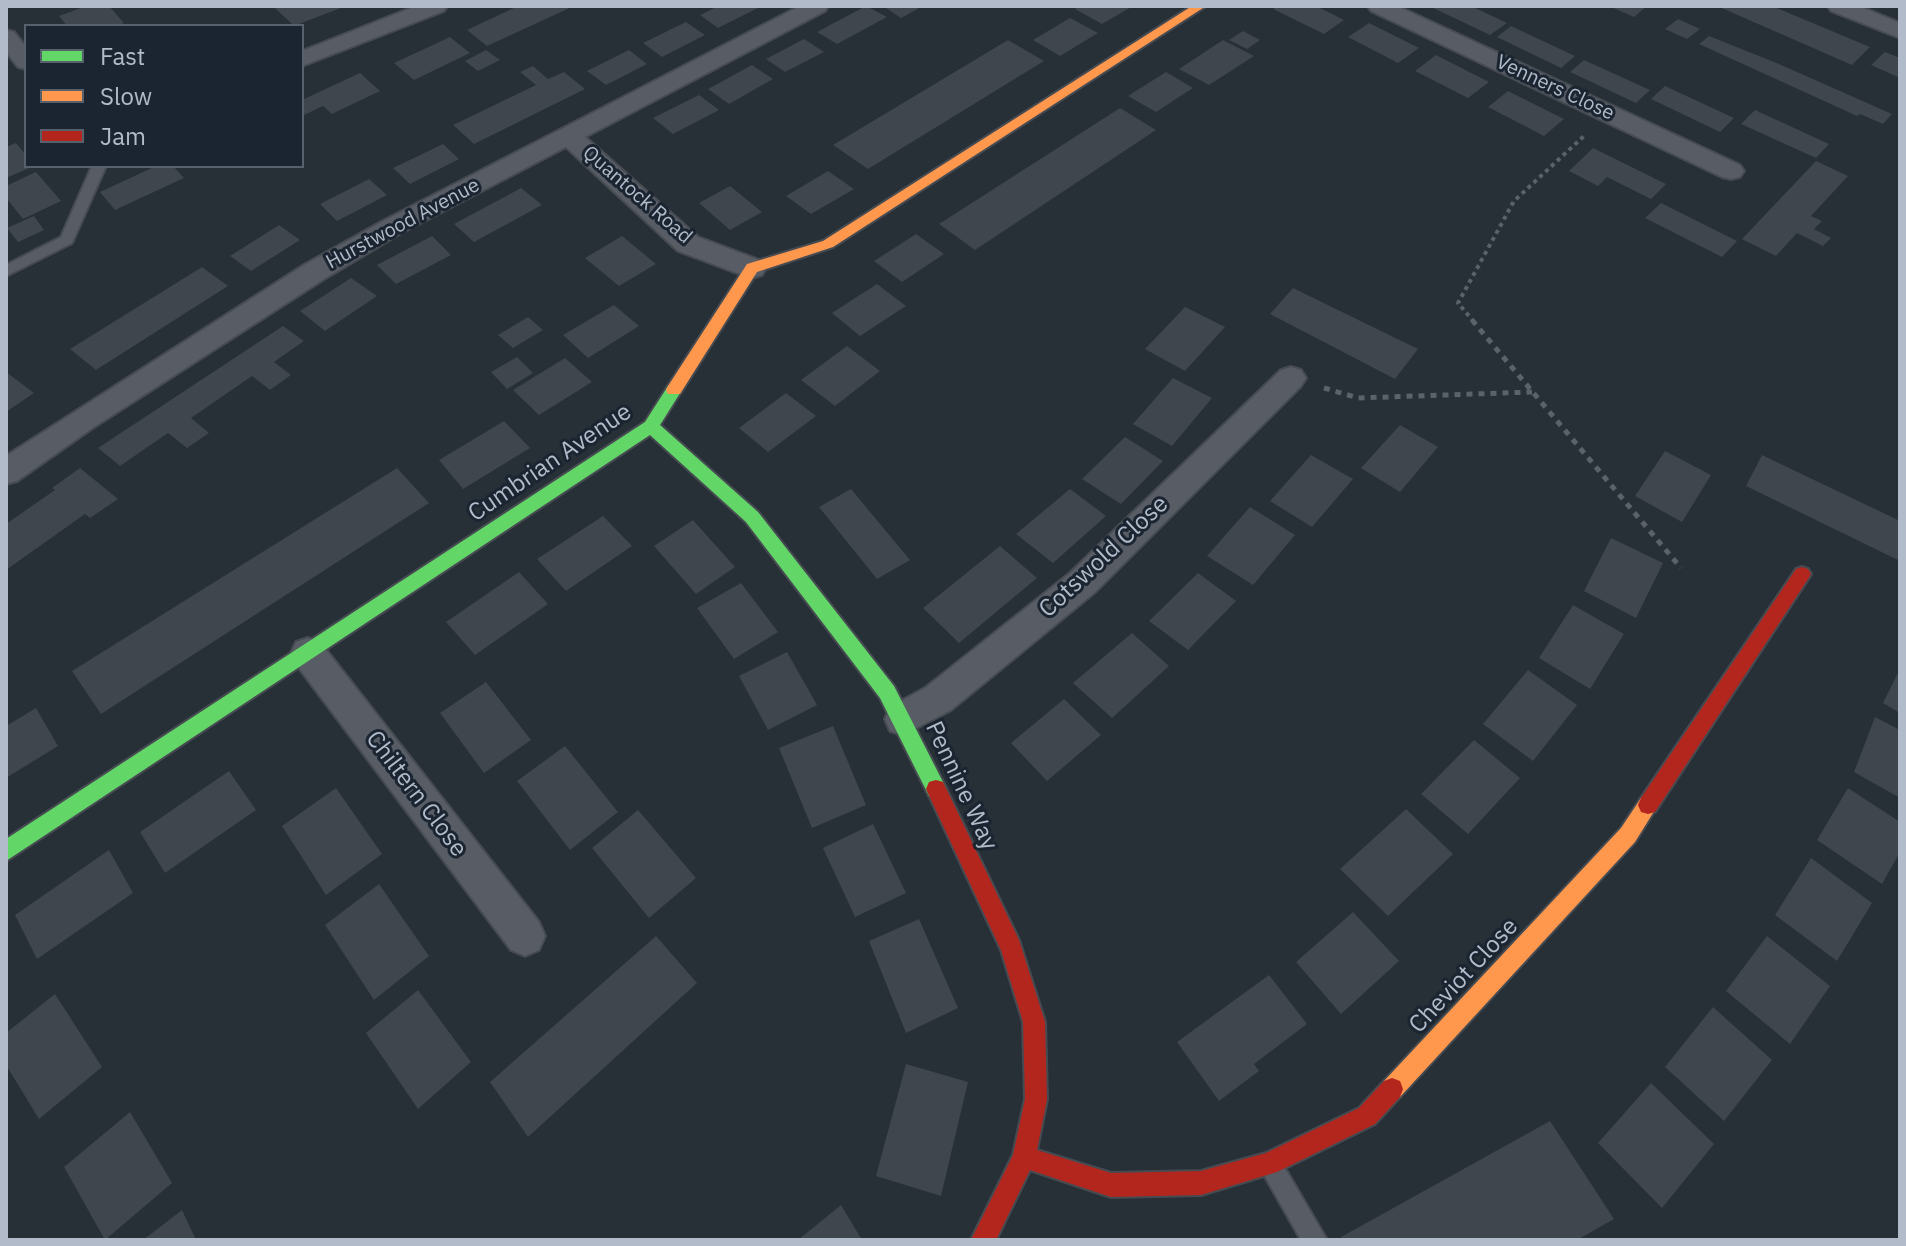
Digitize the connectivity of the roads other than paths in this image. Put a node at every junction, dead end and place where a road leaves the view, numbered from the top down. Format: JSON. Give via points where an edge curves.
{"nodes":[{"id":1,"x":436,"y":6,"type":"edge"},
{"id":2,"x":817,"y":6,"type":"edge"},
{"id":3,"x":1200,"y":6,"type":"edge"},
{"id":4,"x":1379,"y":6,"type":"edge"},
{"id":5,"x":1839,"y":6,"type":"edge"},
{"id":6,"x":1900,"y":31,"type":"edge"},
{"id":7,"x":6,"y":37,"type":"edge"},
{"id":8,"x":304,"y":58,"type":"edge"},
{"id":9,"x":24,"y":60,"type":"edge"},
{"id":10,"x":569,"y":136,"type":"junction"},
{"id":11,"x":98,"y":168,"type":"edge"},
{"id":12,"x":1731,"y":171,"type":"dead end"},
{"id":13,"x":752,"y":268,"type":"junction"},
{"id":14,"x":6,"y":271,"type":"edge"},
{"id":15,"x":1291,"y":378,"type":"road end"},
{"id":16,"x":651,"y":426,"type":"junction"},
{"id":17,"x":6,"y":472,"type":"edge"},
{"id":18,"x":1802,"y":574,"type":"dead end"},
{"id":19,"x":308,"y":653,"type":"junction"},
{"id":20,"x":903,"y":719,"type":"junction"},
{"id":21,"x":6,"y":851,"type":"edge"},
{"id":22,"x":525,"y":936,"type":"dead end"},
{"id":23,"x":1024,"y":1157,"type":"junction"},
{"id":24,"x":1269,"y":1164,"type":"junction"},
{"id":25,"x":983,"y":1240,"type":"edge"},
{"id":26,"x":1315,"y":1240,"type":"edge"}],
"edges":[{"from":1,"to":8,"type":"street"},
{"from":2,"to":10,"type":"street","name":"Hurstwood Avenue"},
{"from":3,"to":13,"type":"street","via":[[828,244]]},
{"from":4,"to":12,"type":"street","name":"Venners Close"},
{"from":5,"to":6,"type":"street"},
{"from":7,"to":9,"type":"street"},
{"from":10,"to":13,"type":"street","name":"Quantock Road","via":[[688,244]]},
{"from":10,"to":17,"type":"street","name":"Hurstwood Avenue","via":[[314,272]]},
{"from":11,"to":14,"type":"lane","via":[[67,240]]},
{"from":13,"to":16,"type":"street","name":"Cumbrian Avenue"},
{"from":15,"to":20,"type":"street","name":"Cotswold Close","via":[[1082,583],[938,699]]},
{"from":16,"to":19,"type":"street","name":"Cumbrian Avenue"},
{"from":16,"to":20,"type":"street","name":"Pennine Way","via":[[752,517]]},
{"from":18,"to":24,"type":"street","name":"Cheviot Close","via":[[1628,835],[1367,1116]]},
{"from":19,"to":21,"type":"street","name":"Cumbrian Avenue"},
{"from":19,"to":22,"type":"street","name":"Chiltern Close"},
{"from":20,"to":23,"type":"street","name":"Pennine Way","via":[[1011,948],[1034,1022],[1036,1099]]},
{"from":23,"to":24,"type":"street","name":"Cheviot Close","via":[[1111,1185],[1201,1183]]},
{"from":23,"to":25,"type":"street","name":"Pennine Way"},
{"from":24,"to":26,"type":"lane"}]}
